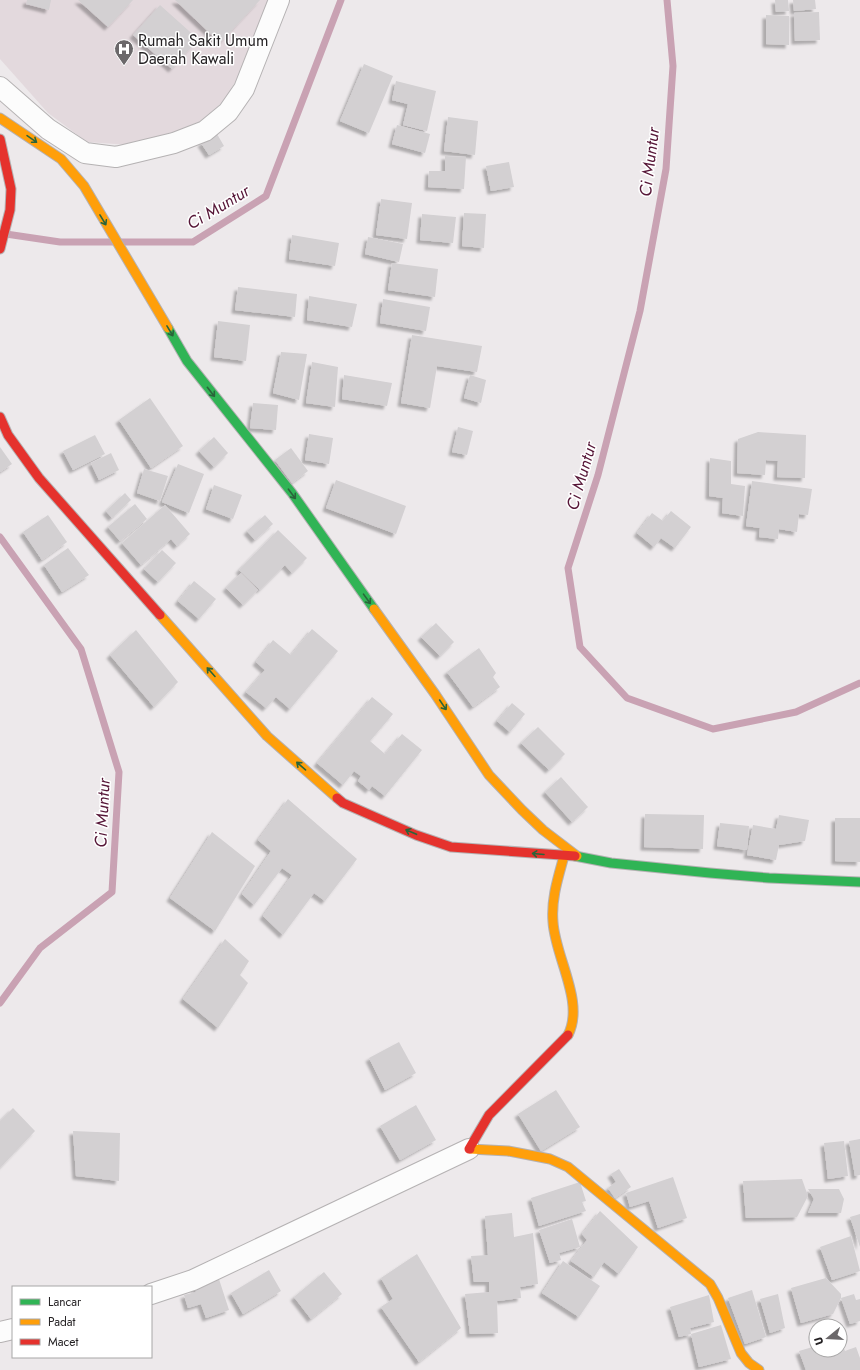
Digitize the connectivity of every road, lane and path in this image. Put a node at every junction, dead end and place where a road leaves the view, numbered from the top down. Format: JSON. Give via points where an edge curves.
{"nodes":[{"id":1,"x":279,"y":0,"type":"edge"},
{"id":2,"x":0,"y":87,"type":"edge"},
{"id":3,"x":0,"y":118,"type":"edge"},
{"id":4,"x":0,"y":139,"type":"edge"},
{"id":5,"x":0,"y":249,"type":"edge"},
{"id":6,"x":0,"y":416,"type":"edge"},
{"id":7,"x":564,"y":856,"type":"junction"},
{"id":8,"x":577,"y":856,"type":"junction"},
{"id":9,"x":860,"y":882,"type":"edge"},
{"id":10,"x":469,"y":1149,"type":"junction"},
{"id":11,"x":152,"y":1294,"type":"edge"},
{"id":12,"x":12,"y":1329,"type":"edge"},
{"id":13,"x":0,"y":1332,"type":"edge"},
{"id":14,"x":759,"y":1370,"type":"edge"}],
"edges":[{"from":1,"to":2,"type":"street","via":[[244,89],[228,112],[205,131],[174,143],[116,157],[85,153],[48,129]]},
{"from":3,"to":8,"type":"main road","one_way":true,"via":[[61,159],[84,186],[187,361],[292,493],[489,775],[543,830]]},
{"from":4,"to":5,"type":"main road","via":[[12,189],[10,210]]},
{"from":7,"to":6,"type":"main road","one_way":true,"via":[[451,847],[416,835],[343,803],[262,730],[39,478],[8,435]]},
{"from":7,"to":8,"type":"main road"},
{"from":7,"to":10,"type":"main road","via":[[553,903],[553,922],[574,1013],[572,1024],[567,1036],[489,1115]]},
{"from":8,"to":9,"type":"main road","via":[[611,863],[710,873]]},
{"from":10,"to":11,"type":"street","via":[[193,1280]]},
{"from":10,"to":14,"type":"main road","via":[[508,1151],[550,1159],[568,1168],[710,1284],[741,1353],[745,1360]]},
{"from":12,"to":13,"type":"street"}]}
